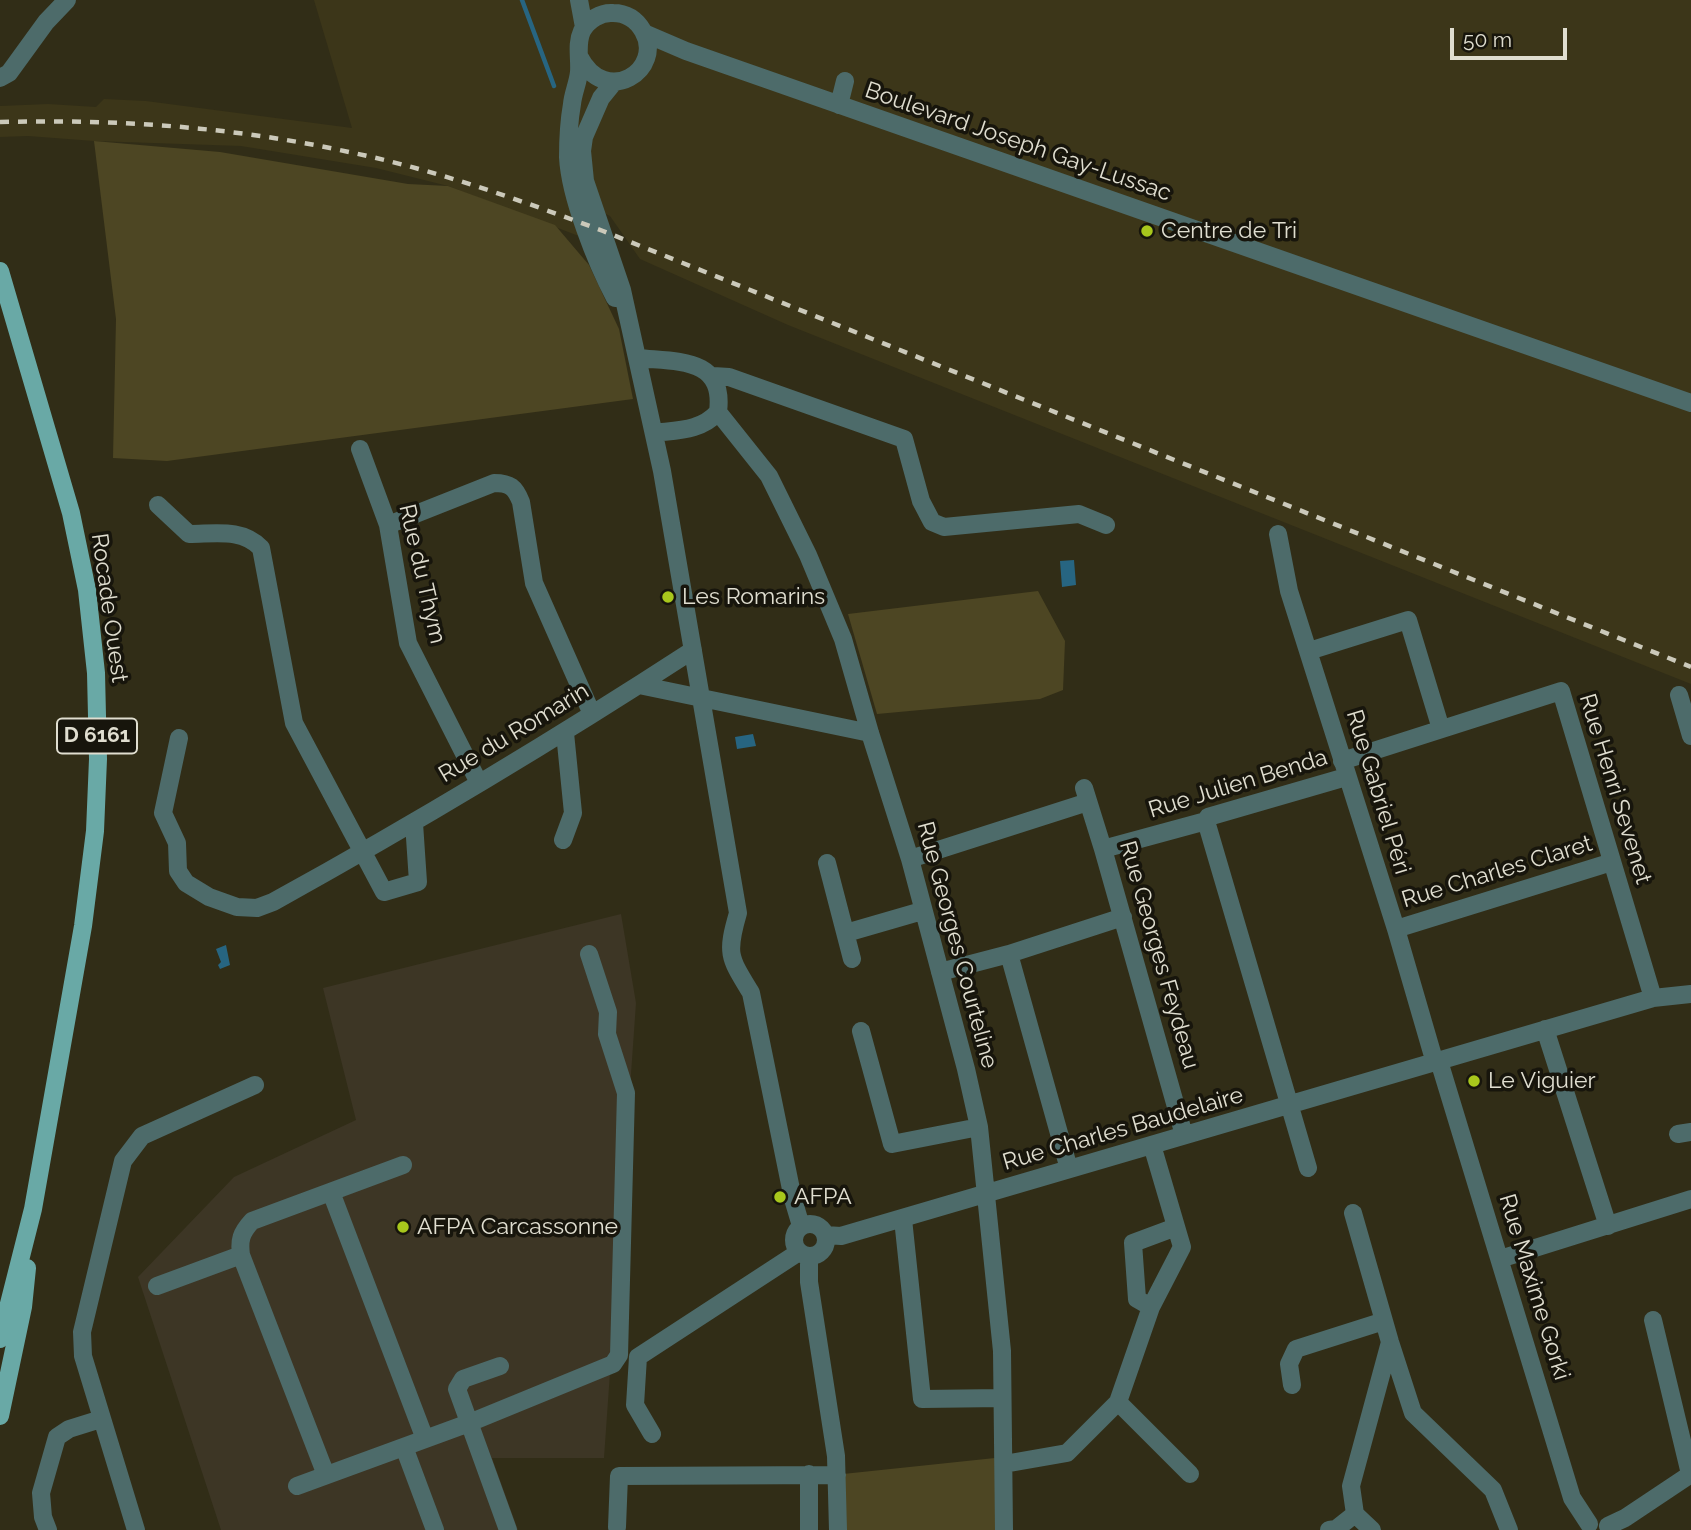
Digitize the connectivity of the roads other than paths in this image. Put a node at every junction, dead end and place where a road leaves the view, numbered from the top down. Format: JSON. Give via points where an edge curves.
{"nodes":[{"id":1,"x":67,"y":0,"type":"edge"},
{"id":2,"x":579,"y":0,"type":"edge"},
{"id":3,"x":594,"y":0,"type":"edge"},
{"id":4,"x":608,"y":12,"type":"junction"},
{"id":5,"x":584,"y":27,"type":"junction"},
{"id":6,"x":645,"y":33,"type":"junction"},
{"id":7,"x":686,"y":51,"type":"junction"},
{"id":8,"x":579,"y":56,"type":"junction"},
{"id":9,"x":643,"y":64,"type":"junction"},
{"id":10,"x":0,"y":78,"type":"edge"},
{"id":11,"x":845,"y":81,"type":"dead end"},
{"id":12,"x":614,"y":82,"type":"junction"},
{"id":13,"x":839,"y":105,"type":"junction"},
{"id":14,"x":0,"y":271,"type":"edge"},
{"id":15,"x":632,"y":326,"type":"junction"},
{"id":16,"x":638,"y":358,"type":"junction"},
{"id":17,"x":713,"y":376,"type":"junction"},
{"id":18,"x":1691,"y":403,"type":"edge"},
{"id":19,"x":718,"y":412,"type":"junction"},
{"id":20,"x":654,"y":433,"type":"junction"},
{"id":21,"x":360,"y":449,"type":"dead end"},
{"id":22,"x":158,"y":505,"type":"dead end"},
{"id":23,"x":1106,"y":525,"type":"dead end"},
{"id":24,"x":388,"y":526,"type":"junction"},
{"id":25,"x":1278,"y":534,"type":"dead end"},
{"id":26,"x":693,"y":650,"type":"junction"},
{"id":27,"x":1309,"y":651,"type":"junction"},
{"id":28,"x":639,"y":685,"type":"junction"},
{"id":29,"x":1679,"y":695,"type":"dead end"},
{"id":30,"x":701,"y":698,"type":"junction"},
{"id":31,"x":592,"y":714,"type":"junction"},
{"id":32,"x":1441,"y":729,"type":"junction"},
{"id":33,"x":565,"y":733,"type":"junction"},
{"id":34,"x":870,"y":733,"type":"junction"},
{"id":35,"x":1691,"y":736,"type":"edge"},
{"id":36,"x":179,"y":738,"type":"dead end"},
{"id":37,"x":1344,"y":769,"type":"junction"},
{"id":38,"x":479,"y":783,"type":"junction"},
{"id":39,"x":1206,"y":821,"type":"junction"},
{"id":40,"x":414,"y":823,"type":"junction"},
{"id":41,"x":563,"y":840,"type":"dead end"},
{"id":42,"x":1103,"y":849,"type":"junction"},
{"id":43,"x":362,"y":853,"type":"junction"},
{"id":44,"x":911,"y":859,"type":"junction"},
{"id":45,"x":1612,"y":862,"type":"junction"},
{"id":46,"x":827,"y":863,"type":"dead end"},
{"id":47,"x":922,"y":911,"type":"junction"},
{"id":48,"x":1123,"y":917,"type":"junction"},
{"id":49,"x":1396,"y":929,"type":"junction"},
{"id":50,"x":846,"y":933,"type":"junction"},
{"id":51,"x":589,"y":954,"type":"dead end"},
{"id":52,"x":1009,"y":954,"type":"junction"},
{"id":53,"x":852,"y":959,"type":"dead end"},
{"id":54,"x":940,"y":972,"type":"junction"},
{"id":55,"x":1691,"y":982,"type":"edge"},
{"id":56,"x":1691,"y":994,"type":"edge"},
{"id":57,"x":1653,"y":998,"type":"junction"},
{"id":58,"x":1545,"y":1030,"type":"junction"},
{"id":59,"x":862,"y":1031,"type":"dead end"},
{"id":60,"x":1437,"y":1062,"type":"junction"},
{"id":61,"x":255,"y":1084,"type":"dead end"},
{"id":62,"x":1289,"y":1106,"type":"junction"},
{"id":63,"x":979,"y":1128,"type":"junction"},
{"id":64,"x":1184,"y":1135,"type":"junction"},
{"id":65,"x":1152,"y":1145,"type":"junction"},
{"id":66,"x":403,"y":1165,"type":"dead end"},
{"id":67,"x":1308,"y":1168,"type":"dead end"},
{"id":68,"x":1069,"y":1169,"type":"junction"},
{"id":69,"x":331,"y":1192,"type":"junction"},
{"id":70,"x":986,"y":1193,"type":"junction"},
{"id":71,"x":1691,"y":1199,"type":"edge"},
{"id":72,"x":33,"y":1209,"type":"junction"},
{"id":73,"x":1353,"y":1213,"type":"dead end"},
{"id":74,"x":903,"y":1219,"type":"junction"},
{"id":75,"x":801,"y":1226,"type":"junction"},
{"id":76,"x":1608,"y":1226,"type":"junction"},
{"id":77,"x":1176,"y":1227,"type":"junction"},
{"id":78,"x":825,"y":1236,"type":"junction"},
{"id":79,"x":804,"y":1254,"type":"junction"},
{"id":80,"x":241,"y":1255,"type":"junction"},
{"id":81,"x":1500,"y":1259,"type":"junction"},
{"id":82,"x":157,"y":1286,"type":"dead end"},
{"id":83,"x":1150,"y":1307,"type":"junction"},
{"id":84,"x":1653,"y":1320,"type":"dead end"},
{"id":85,"x":1384,"y":1321,"type":"junction"},
{"id":86,"x":0,"y":1339,"type":"edge"},
{"id":87,"x":1390,"y":1342,"type":"junction"},
{"id":88,"x":500,"y":1366,"type":"dead end"},
{"id":89,"x":1292,"y":1385,"type":"dead end"},
{"id":90,"x":1002,"y":1398,"type":"junction"},
{"id":91,"x":1118,"y":1402,"type":"junction"},
{"id":92,"x":0,"y":1416,"type":"edge"},
{"id":93,"x":102,"y":1419,"type":"junction"},
{"id":94,"x":468,"y":1423,"type":"junction"},
{"id":95,"x":652,"y":1434,"type":"dead end"},
{"id":96,"x":425,"y":1439,"type":"junction"},
{"id":97,"x":404,"y":1447,"type":"junction"},
{"id":98,"x":1004,"y":1464,"type":"junction"},
{"id":99,"x":1190,"y":1474,"type":"dead end"},
{"id":100,"x":1691,"y":1474,"type":"edge"},
{"id":101,"x":326,"y":1475,"type":"junction"},
{"id":102,"x":809,"y":1475,"type":"junction"},
{"id":103,"x":837,"y":1475,"type":"junction"},
{"id":104,"x":297,"y":1486,"type":"dead end"},
{"id":105,"x":1355,"y":1514,"type":"junction"},
{"id":106,"x":1631,"y":1524,"type":"edge"},
{"id":107,"x":617,"y":1527,"type":"dead end"},
{"id":108,"x":1588,"y":1527,"type":"edge"},
{"id":109,"x":1609,"y":1528,"type":"edge"},
{"id":110,"x":48,"y":1530,"type":"edge"},
{"id":111,"x":136,"y":1530,"type":"edge"},
{"id":112,"x":435,"y":1530,"type":"edge"},
{"id":113,"x":508,"y":1530,"type":"edge"},
{"id":114,"x":809,"y":1530,"type":"edge"},
{"id":115,"x":838,"y":1530,"type":"edge"},
{"id":116,"x":1004,"y":1530,"type":"edge"},
{"id":117,"x":1329,"y":1530,"type":"edge"},
{"id":118,"x":1372,"y":1530,"type":"edge"},
{"id":119,"x":1509,"y":1530,"type":"edge"}],
"edges":[{"from":1,"to":10,"type":"street","via":[[9,74]]},
{"from":2,"to":5,"type":"street"},
{"from":3,"to":4,"type":"street"},
{"from":4,"to":5,"type":"street"},
{"from":4,"to":6,"type":"street","via":[[636,21]]},
{"from":5,"to":8,"type":"street","via":[[578,41]]},
{"from":6,"to":7,"type":"street","name":"Boulevard Joseph Gay-Lussac"},
{"from":6,"to":9,"type":"street","via":[[648,48]]},
{"from":7,"to":9,"type":"street"},
{"from":7,"to":13,"type":"street","name":"Boulevard Joseph Gay-Lussac"},
{"from":8,"to":12,"type":"street","via":[[586,70],[598,79]]},
{"from":8,"to":15,"type":"street","via":[[568,139],[571,176],[599,262]]},
{"from":9,"to":12,"type":"street","via":[[636,74]]},
{"from":11,"to":13,"type":"street"},
{"from":12,"to":15,"type":"street","via":[[591,117],[584,137],[583,164]]},
{"from":13,"to":18,"type":"street","name":"Boulevard Joseph Gay-Lussac"},
{"from":14,"to":72,"type":"main road","name":"Rocade Ouest","number":"D 6161","via":[[71,513],[87,590],[96,673],[95,831],[83,926]]},
{"from":15,"to":16,"type":"street"},
{"from":16,"to":17,"type":"street","via":[[686,363]]},
{"from":16,"to":20,"type":"street"},
{"from":17,"to":19,"type":"street"},
{"from":17,"to":23,"type":"street","via":[[729,377],[904,439],[920,501],[932,522],[944,527],[1079,514]]},
{"from":19,"to":20,"type":"street","via":[[696,428]]},
{"from":19,"to":34,"type":"street","name":"Rue Georges Courteline","via":[[769,476],[808,555],[843,639]]},
{"from":20,"to":26,"type":"street"},
{"from":21,"to":24,"type":"street","name":"Rue du Thym"},
{"from":22,"to":43,"type":"street","via":[[189,534],[238,534],[261,548],[293,723]]},
{"from":24,"to":31,"type":"street","via":[[494,483],[516,489],[534,583]]},
{"from":24,"to":38,"type":"street","name":"Rue du Thym","via":[[408,643]]},
{"from":25,"to":27,"type":"street","name":"Rue Gabriel Péri","via":[[1289,591]]},
{"from":26,"to":28,"type":"street","name":"Rue du Romarin"},
{"from":26,"to":30,"type":"street"},
{"from":27,"to":32,"type":"street","via":[[1408,620]]},
{"from":27,"to":37,"type":"street","name":"Rue Gabriel Péri"},
{"from":28,"to":30,"type":"street"},
{"from":28,"to":31,"type":"street","name":"Rue du Romarin"},
{"from":29,"to":35,"type":"street"},
{"from":30,"to":34,"type":"street"},
{"from":30,"to":75,"type":"street","via":[[738,913],[730,942],[734,965],[751,993]]},
{"from":31,"to":33,"type":"street","name":"Rue du Romarin"},
{"from":32,"to":37,"type":"street","name":"Rue Henri Sevenet"},
{"from":32,"to":45,"type":"street","name":"Rue Henri Sevenet","via":[[1562,691]]},
{"from":33,"to":38,"type":"street","name":"Rue du Romarin"},
{"from":33,"to":41,"type":"street","via":[[573,813]]},
{"from":34,"to":44,"type":"street","name":"Rue Georges Courteline"},
{"from":36,"to":43,"type":"street","name":"Rue du Romarin","via":[[163,813],[177,843],[178,871],[186,883],[237,908],[257,908]]},
{"from":37,"to":39,"type":"street","name":"Rue Julien Benda"},
{"from":37,"to":49,"type":"street","name":"Rue Gabriel Péri"},
{"from":38,"to":40,"type":"street","name":"Rue du Romarin"},
{"from":39,"to":42,"type":"street","name":"Rue Julien Benda"},
{"from":39,"to":62,"type":"street"},
{"from":40,"to":43,"type":"street","name":"Rue du Romarin"},
{"from":40,"to":43,"type":"street","via":[[418,882],[384,891]]},
{"from":42,"to":44,"type":"street","name":"Rue Georges Feydeau","via":[[1086,795]]},
{"from":42,"to":48,"type":"street","name":"Rue Georges Feydeau"},
{"from":44,"to":47,"type":"street","name":"Rue Georges Courteline"},
{"from":45,"to":49,"type":"street","name":"Rue Charles Claret"},
{"from":45,"to":57,"type":"street","name":"Rue Henri Sevenet"},
{"from":46,"to":50,"type":"street"},
{"from":47,"to":50,"type":"street"},
{"from":47,"to":54,"type":"street","name":"Rue Georges Courteline"},
{"from":48,"to":52,"type":"street"},
{"from":48,"to":64,"type":"street","name":"Rue Georges Feydeau"},
{"from":49,"to":60,"type":"street","name":"Rue Gabriel Péri"},
{"from":50,"to":53,"type":"street"},
{"from":51,"to":94,"type":"street","via":[[626,1093],[619,1355],[613,1364]]},
{"from":52,"to":54,"type":"street"},
{"from":52,"to":68,"type":"street"},
{"from":54,"to":63,"type":"street","name":"Rue Georges Courteline"},
{"from":55,"to":57,"type":"street","via":[[1664,988]]},
{"from":56,"to":57,"type":"street"},
{"from":57,"to":58,"type":"street","name":"Rue Charles Baudelaire"},
{"from":58,"to":60,"type":"street","name":"Rue Charles Baudelaire"},
{"from":58,"to":76,"type":"street"},
{"from":59,"to":63,"type":"street","via":[[892,1144]]},
{"from":60,"to":62,"type":"street","name":"Rue Charles Baudelaire"},
{"from":60,"to":81,"type":"street","name":"Rue Maxime Gorki"},
{"from":61,"to":93,"type":"street","via":[[142,1136],[123,1161],[82,1332],[83,1356]]},
{"from":62,"to":64,"type":"street","name":"Rue Charles Baudelaire"},
{"from":62,"to":67,"type":"street"},
{"from":63,"to":70,"type":"street","name":"Rue Georges Courteline"},
{"from":64,"to":65,"type":"street","name":"Rue Charles Baudelaire"},
{"from":65,"to":68,"type":"street","name":"Rue Charles Baudelaire"},
{"from":65,"to":77,"type":"street"},
{"from":66,"to":69,"type":"street"},
{"from":68,"to":70,"type":"street","name":"Rue Charles Baudelaire"},
{"from":69,"to":80,"type":"street","via":[[252,1221],[239,1240]]},
{"from":69,"to":96,"type":"street"},
{"from":70,"to":74,"type":"street","name":"Rue Charles Baudelaire"},
{"from":70,"to":90,"type":"street","name":"Rue Georges Courteline","via":[[1002,1350]]},
{"from":71,"to":76,"type":"street"},
{"from":72,"to":86,"type":"main road","name":"Rocade Ouest","number":"D 6161"},
{"from":72,"to":92,"type":"main road","name":"Rocade Ouest","via":[[23,1307]]},
{"from":73,"to":85,"type":"street"},
{"from":74,"to":78,"type":"street","name":"Rue Charles Baudelaire"},
{"from":74,"to":90,"type":"street","via":[[922,1399]]},
{"from":75,"to":78,"type":"street","via":[[815,1225]]},
{"from":75,"to":79,"type":"street","via":[[794,1238]]},
{"from":76,"to":81,"type":"street"},
{"from":77,"to":83,"type":"street","via":[[1182,1247]]},
{"from":77,"to":83,"type":"street","via":[[1133,1243],[1138,1299]]},
{"from":78,"to":79,"type":"street","via":[[822,1249]]},
{"from":79,"to":95,"type":"street","via":[[638,1357],[635,1405]]},
{"from":79,"to":103,"type":"street"},
{"from":80,"to":82,"type":"street"},
{"from":80,"to":101,"type":"street"},
{"from":81,"to":108,"type":"street","name":"Rue Maxime Gorki","via":[[1572,1498]]},
{"from":83,"to":91,"type":"street"},
{"from":84,"to":100,"type":"street"},
{"from":85,"to":87,"type":"street"},
{"from":85,"to":89,"type":"street","via":[[1296,1349],[1289,1364]]},
{"from":87,"to":105,"type":"street","via":[[1350,1486]]},
{"from":87,"to":119,"type":"street","via":[[1413,1413],[1493,1490]]},
{"from":88,"to":94,"type":"street","via":[[463,1380],[457,1389]]},
{"from":90,"to":98,"type":"street","name":"Rue Georges Courteline"},
{"from":91,"to":98,"type":"street","via":[[1067,1453]]},
{"from":91,"to":99,"type":"street"},
{"from":93,"to":110,"type":"street","via":[[57,1437],[41,1493]]},
{"from":93,"to":111,"type":"street"},
{"from":94,"to":96,"type":"street"},
{"from":94,"to":113,"type":"street"},
{"from":96,"to":97,"type":"street"},
{"from":97,"to":101,"type":"street"},
{"from":97,"to":112,"type":"street"},
{"from":98,"to":116,"type":"street","name":"Rue Georges Courteline"},
{"from":100,"to":106,"type":"street"},
{"from":101,"to":104,"type":"street"},
{"from":102,"to":103,"type":"street"},
{"from":102,"to":107,"type":"street","via":[[619,1476]]},
{"from":102,"to":114,"type":"street"},
{"from":103,"to":115,"type":"street"},
{"from":105,"to":117,"type":"street"},
{"from":105,"to":118,"type":"street"},
{"from":106,"to":109,"type":"street"},
{"from":108,"to":109,"type":"street","via":[[1600,1520]]}]}
